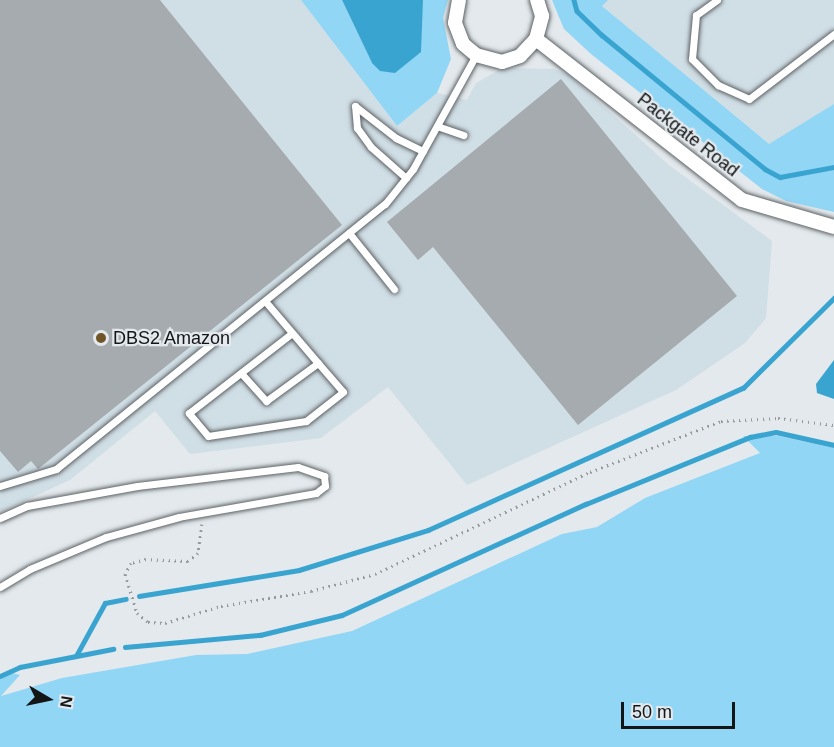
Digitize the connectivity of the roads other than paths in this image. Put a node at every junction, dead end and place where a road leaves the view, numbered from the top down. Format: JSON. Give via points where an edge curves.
{"nodes":[{"id":1,"x":459,"y":0,"type":"edge"},
{"id":2,"x":537,"y":0,"type":"edge"},
{"id":3,"x":717,"y":0,"type":"edge"},
{"id":4,"x":834,"y":34,"type":"edge"},
{"id":5,"x":536,"y":39,"type":"junction"},
{"id":6,"x":476,"y":55,"type":"junction"},
{"id":7,"x":437,"y":126,"type":"junction"},
{"id":8,"x":463,"y":135,"type":"dead end"},
{"id":9,"x":423,"y":152,"type":"junction"},
{"id":10,"x":406,"y":178,"type":"junction"},
{"id":11,"x":834,"y":227,"type":"edge"},
{"id":12,"x":349,"y":233,"type":"junction"},
{"id":13,"x":394,"y":289,"type":"dead end"},
{"id":14,"x":264,"y":301,"type":"junction"},
{"id":15,"x":292,"y":333,"type":"junction"},
{"id":16,"x":318,"y":363,"type":"junction"},
{"id":17,"x":240,"y":373,"type":"junction"},
{"id":18,"x":0,"y":486,"type":"edge"},
{"id":19,"x":0,"y":518,"type":"edge"},
{"id":20,"x":0,"y":587,"type":"edge"}],
"edges":[{"from":1,"to":6,"type":"street","via":[[455,23],[463,44]]},
{"from":2,"to":5,"type":"street","via":[[542,16]]},
{"from":3,"to":4,"type":"lane","via":[[696,15],[692,58],[718,85],[749,99]]},
{"from":5,"to":6,"type":"street","via":[[520,56],[502,62]]},
{"from":5,"to":11,"type":"street","name":"Packgate Road","via":[[742,200]]},
{"from":6,"to":7,"type":"lane"},
{"from":7,"to":8,"type":"lane"},
{"from":7,"to":9,"type":"lane"},
{"from":9,"to":10,"type":"lane"},
{"from":9,"to":10,"type":"lane","via":[[396,138],[355,106],[357,128],[370,147]]},
{"from":10,"to":12,"type":"lane","via":[[385,204]]},
{"from":12,"to":13,"type":"lane"},
{"from":12,"to":14,"type":"lane"},
{"from":14,"to":15,"type":"lane"},
{"from":14,"to":18,"type":"lane","via":[[56,469]]},
{"from":15,"to":16,"type":"lane"},
{"from":15,"to":17,"type":"lane"},
{"from":16,"to":17,"type":"lane","via":[[266,401]]},
{"from":16,"to":17,"type":"lane","via":[[343,392],[306,421],[208,436],[189,413]]},
{"from":19,"to":20,"type":"lane","via":[[27,506],[137,486],[298,467],[324,476],[325,486],[316,494],[201,513],[106,537],[30,568]]}]}
